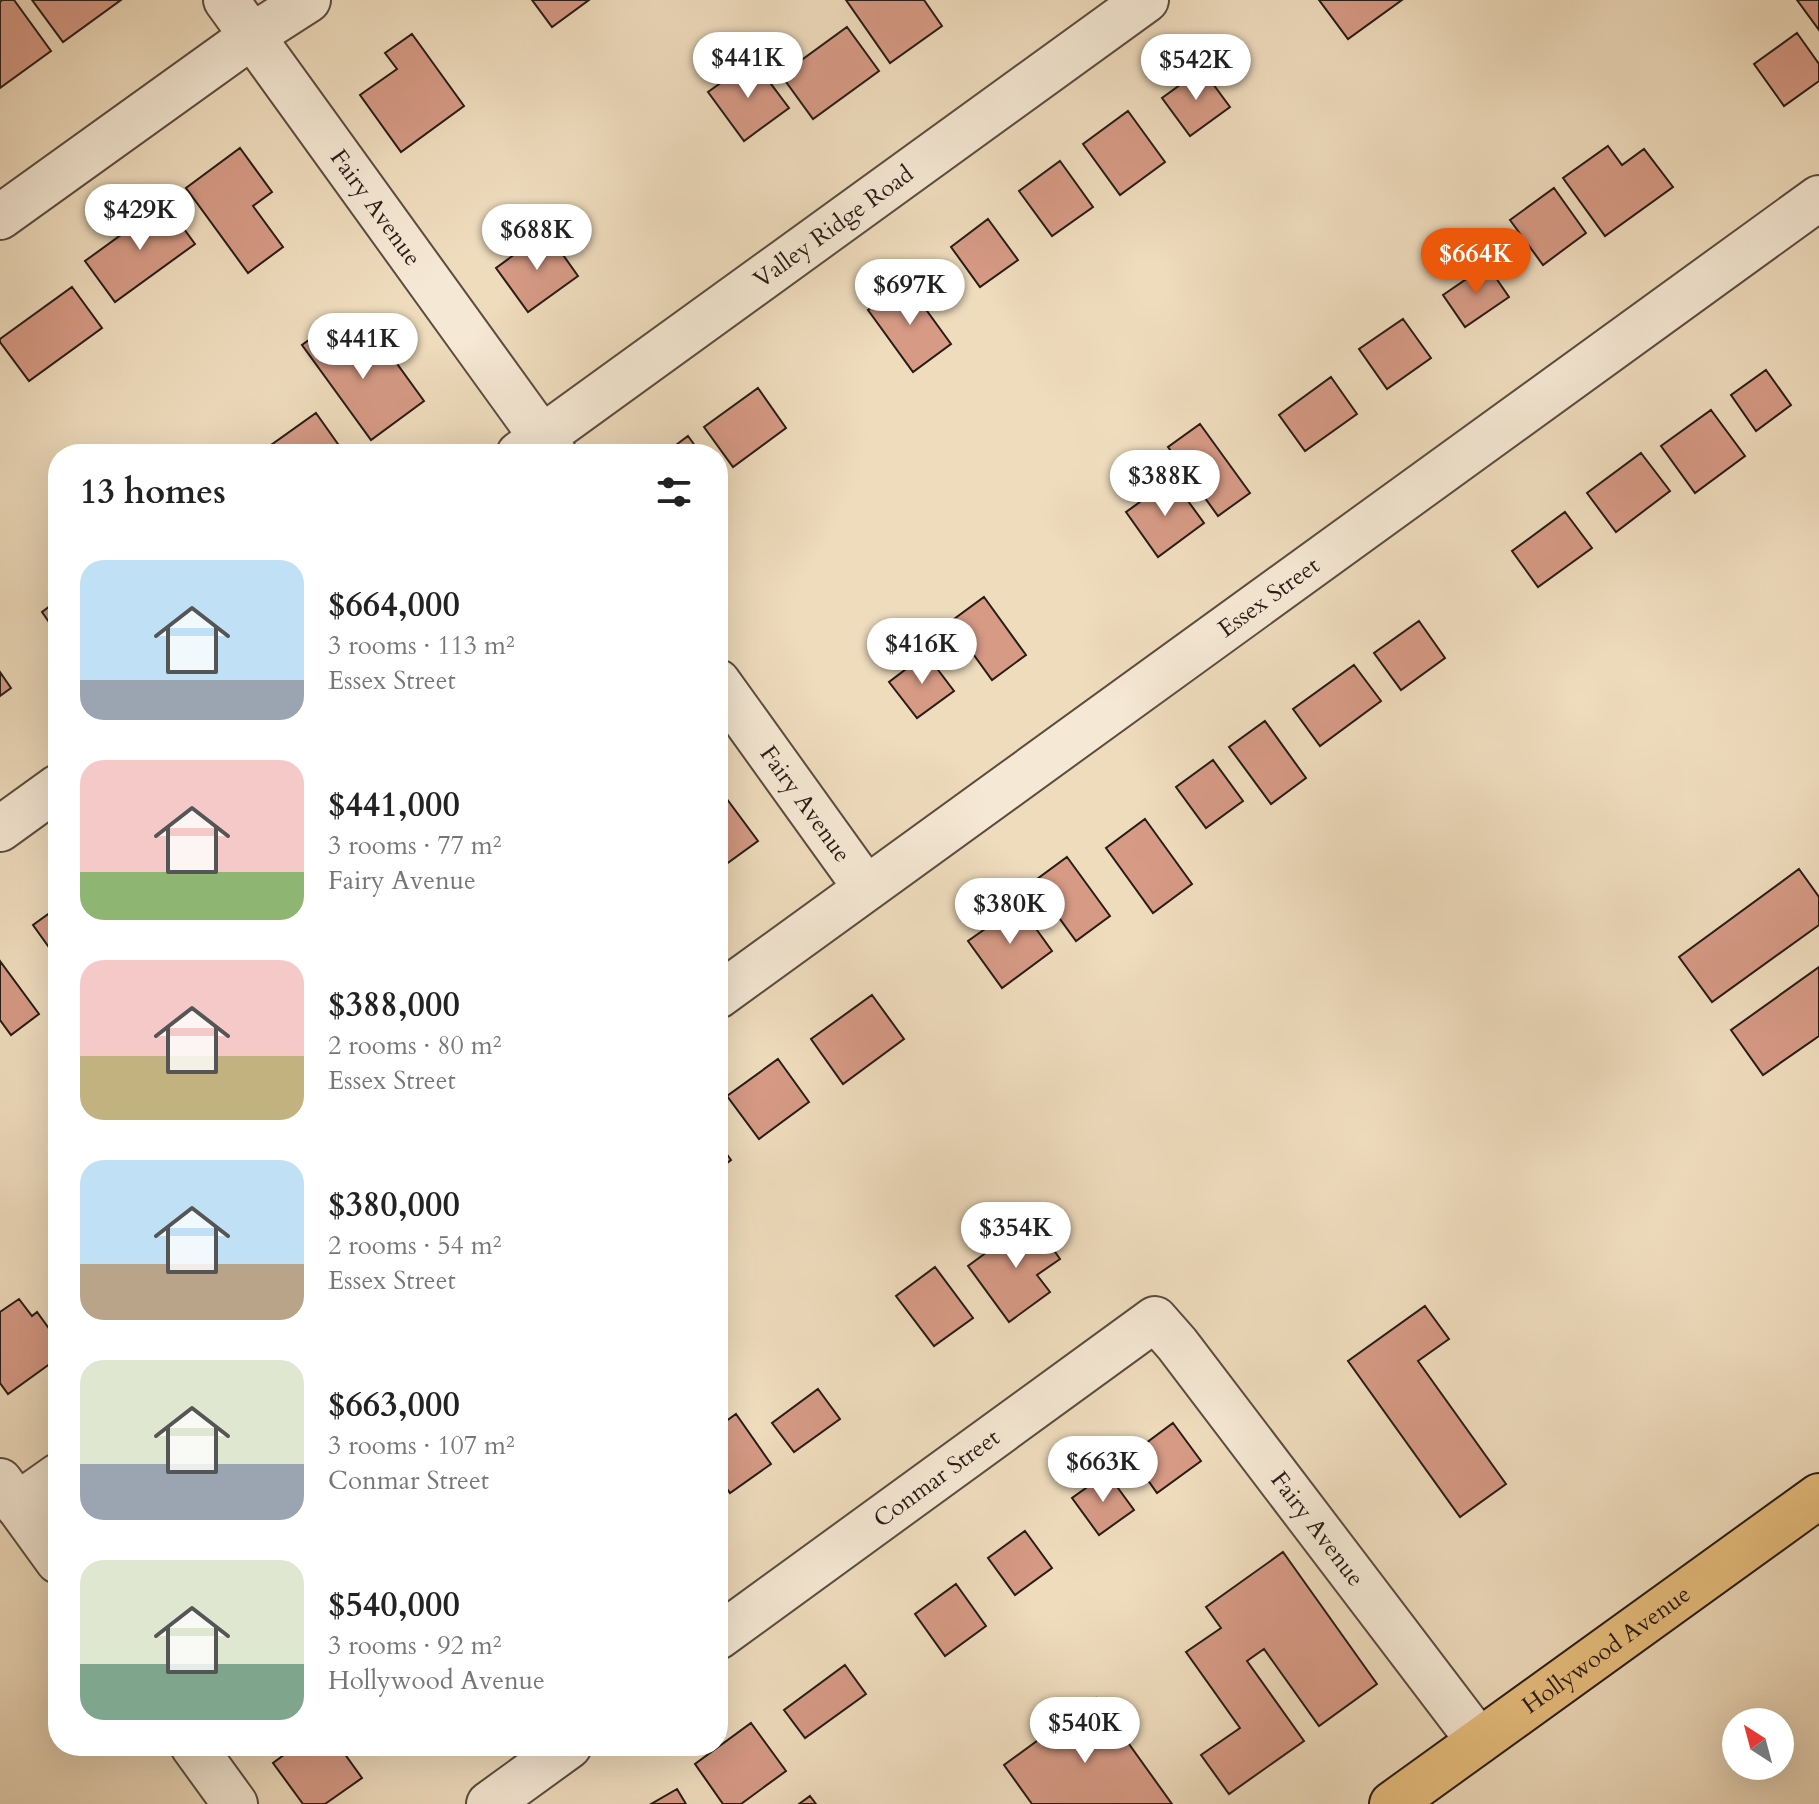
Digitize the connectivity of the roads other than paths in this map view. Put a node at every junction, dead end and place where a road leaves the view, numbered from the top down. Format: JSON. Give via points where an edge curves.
{"nodes":[{"id":1,"x":226,"y":0,"type":"edge"},
{"id":2,"x":308,"y":0,"type":"edge"},
{"id":3,"x":1146,"y":0,"type":"edge"},
{"id":4,"x":252,"y":36,"type":"junction"},
{"id":5,"x":1819,"y":198,"type":"edge"},
{"id":6,"x":0,"y":217,"type":"edge"},
{"id":7,"x":535,"y":444,"type":"edge"},
{"id":8,"x":545,"y":444,"type":"edge"},
{"id":9,"x":728,"y":696,"type":"edge"},
{"id":10,"x":48,"y":794,"type":"edge"},
{"id":11,"x":0,"y":829,"type":"edge"},
{"id":12,"x":866,"y":888,"type":"junction"},
{"id":13,"x":728,"y":989,"type":"edge"},
{"id":14,"x":1155,"y":1319,"type":"joint"},
{"id":15,"x":48,"y":1479,"type":"edge"},
{"id":16,"x":9,"y":1493,"type":"edge"},
{"id":17,"x":1819,"y":1496,"type":"edge"},
{"id":18,"x":48,"y":1547,"type":"edge"},
{"id":19,"x":728,"y":1630,"type":"edge"},
{"id":20,"x":1479,"y":1741,"type":"junction"},
{"id":21,"x":200,"y":1756,"type":"edge"},
{"id":22,"x":555,"y":1756,"type":"edge"},
{"id":23,"x":235,"y":1804,"type":"edge"},
{"id":24,"x":489,"y":1804,"type":"edge"},
{"id":25,"x":1392,"y":1804,"type":"edge"}],
"edges":[{"from":1,"to":4,"type":"street","name":"Fairy Avenue"},
{"from":2,"to":4,"type":"street"},
{"from":3,"to":8,"type":"street","name":"Valley Ridge Road"},
{"from":4,"to":6,"type":"street"},
{"from":4,"to":7,"type":"street","name":"Fairy Avenue"},
{"from":5,"to":12,"type":"street","name":"Essex Street"},
{"from":9,"to":12,"type":"street","name":"Fairy Avenue"},
{"from":10,"to":11,"type":"street"},
{"from":12,"to":13,"type":"street","name":"Essex Street"},
{"from":14,"to":19,"type":"street","name":"Conmar Street"},
{"from":14,"to":20,"type":"street","name":"Fairy Avenue"},
{"from":15,"to":16,"type":"street"},
{"from":16,"to":18,"type":"street"},
{"from":17,"to":20,"type":"main road","name":"Hollywood Avenue"},
{"from":20,"to":25,"type":"main road","name":"Hollywood Avenue"},
{"from":21,"to":23,"type":"street"},
{"from":22,"to":24,"type":"street"}]}
